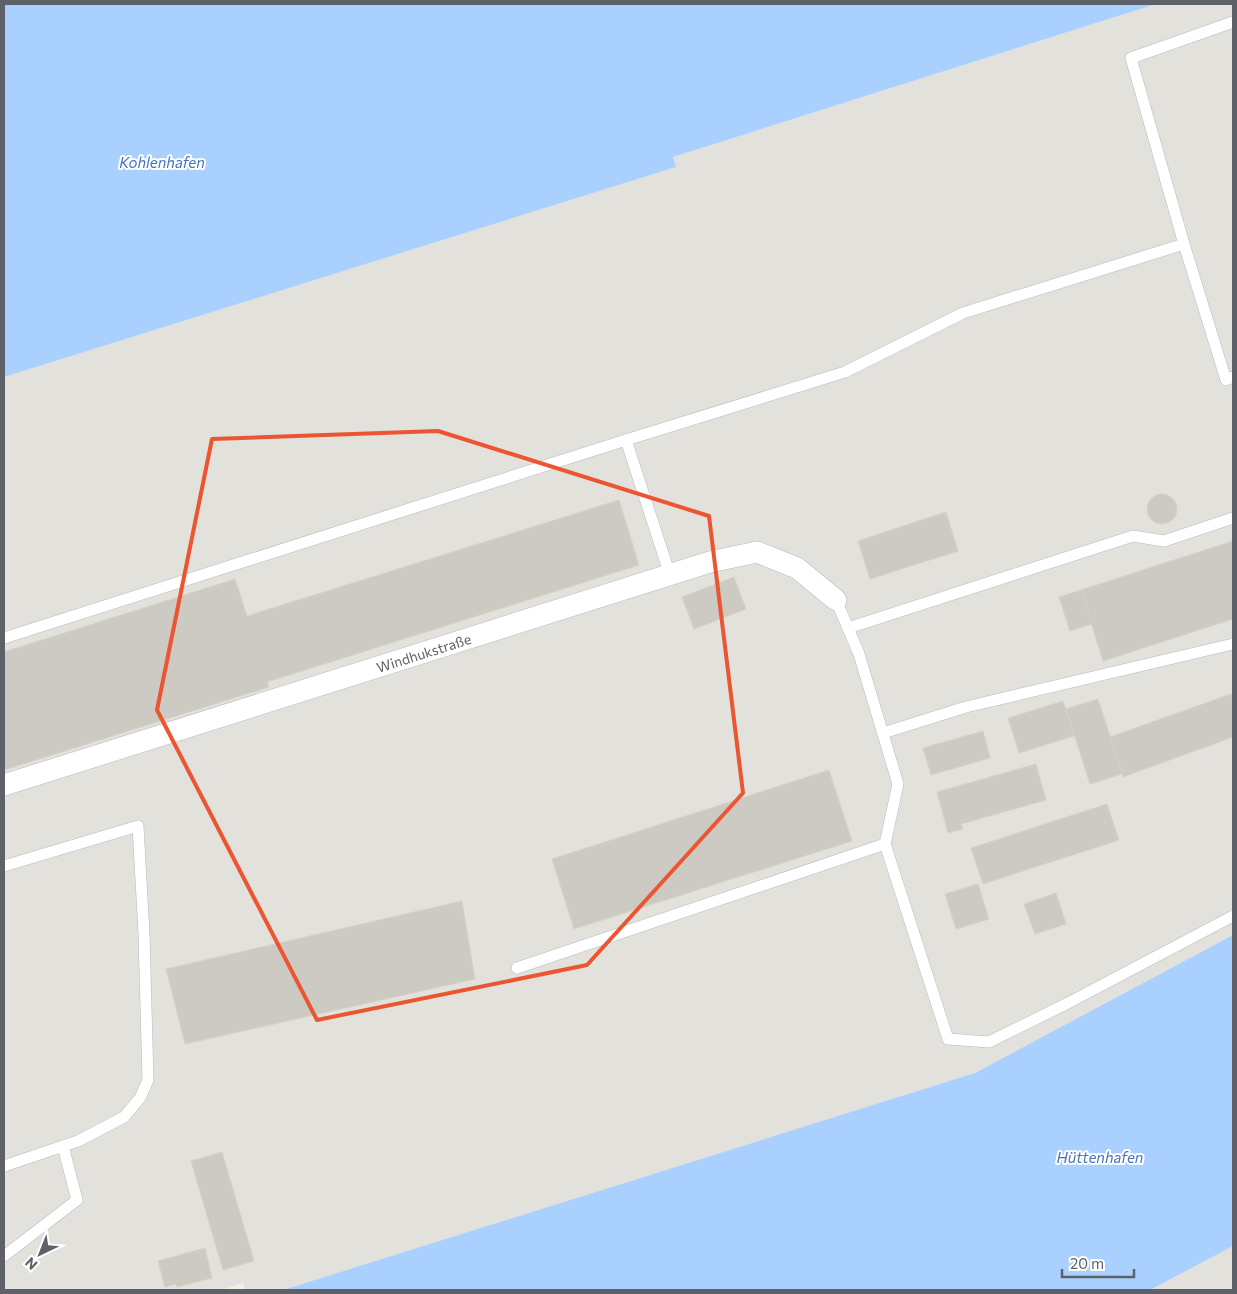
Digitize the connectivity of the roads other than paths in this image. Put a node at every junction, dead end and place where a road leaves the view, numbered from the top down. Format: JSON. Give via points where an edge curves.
{"nodes":[{"id":1,"x":1233,"y":22,"type":"edge"},
{"id":2,"x":1184,"y":244,"type":"junction"},
{"id":3,"x":1233,"y":378,"type":"edge"},
{"id":4,"x":626,"y":440,"type":"junction"},
{"id":5,"x":1233,"y":518,"type":"edge"},
{"id":6,"x":670,"y":575,"type":"junction"},
{"id":7,"x":836,"y":600,"type":"joint"},
{"id":8,"x":848,"y":628,"type":"junction"},
{"id":9,"x":4,"y":638,"type":"edge"},
{"id":10,"x":1233,"y":644,"type":"edge"},
{"id":11,"x":883,"y":734,"type":"junction"},
{"id":12,"x":4,"y":785,"type":"edge"},
{"id":13,"x":885,"y":844,"type":"junction"},
{"id":14,"x":4,"y":866,"type":"edge"},
{"id":15,"x":1233,"y":916,"type":"edge"},
{"id":16,"x":517,"y":968,"type":"dead end"},
{"id":17,"x":63,"y":1146,"type":"junction"},
{"id":18,"x":4,"y":1166,"type":"edge"},
{"id":19,"x":4,"y":1256,"type":"edge"}],
"edges":[{"from":1,"to":2,"type":"lane","via":[[1131,58]]},
{"from":2,"to":3,"type":"lane","via":[[1226,380]]},
{"from":2,"to":4,"type":"lane","via":[[963,314],[845,372]]},
{"from":4,"to":6,"type":"lane"},
{"from":4,"to":9,"type":"lane"},
{"from":5,"to":8,"type":"lane","via":[[1164,541],[1133,536]]},
{"from":6,"to":7,"type":"street","name":"Windhukstraße","via":[[757,552],[797,568]]},
{"from":6,"to":12,"type":"street","name":"Windhukstraße"},
{"from":7,"to":8,"type":"lane"},
{"from":8,"to":11,"type":"lane"},
{"from":10,"to":11,"type":"lane","via":[[966,707]]},
{"from":11,"to":13,"type":"lane","via":[[898,784]]},
{"from":13,"to":15,"type":"lane","via":[[948,1039],[989,1042]]},
{"from":13,"to":16,"type":"lane"},
{"from":14,"to":17,"type":"lane","via":[[138,826],[148,1080],[140,1098],[124,1117]]},
{"from":17,"to":18,"type":"lane"},
{"from":17,"to":19,"type":"lane","via":[[77,1200]]}]}
